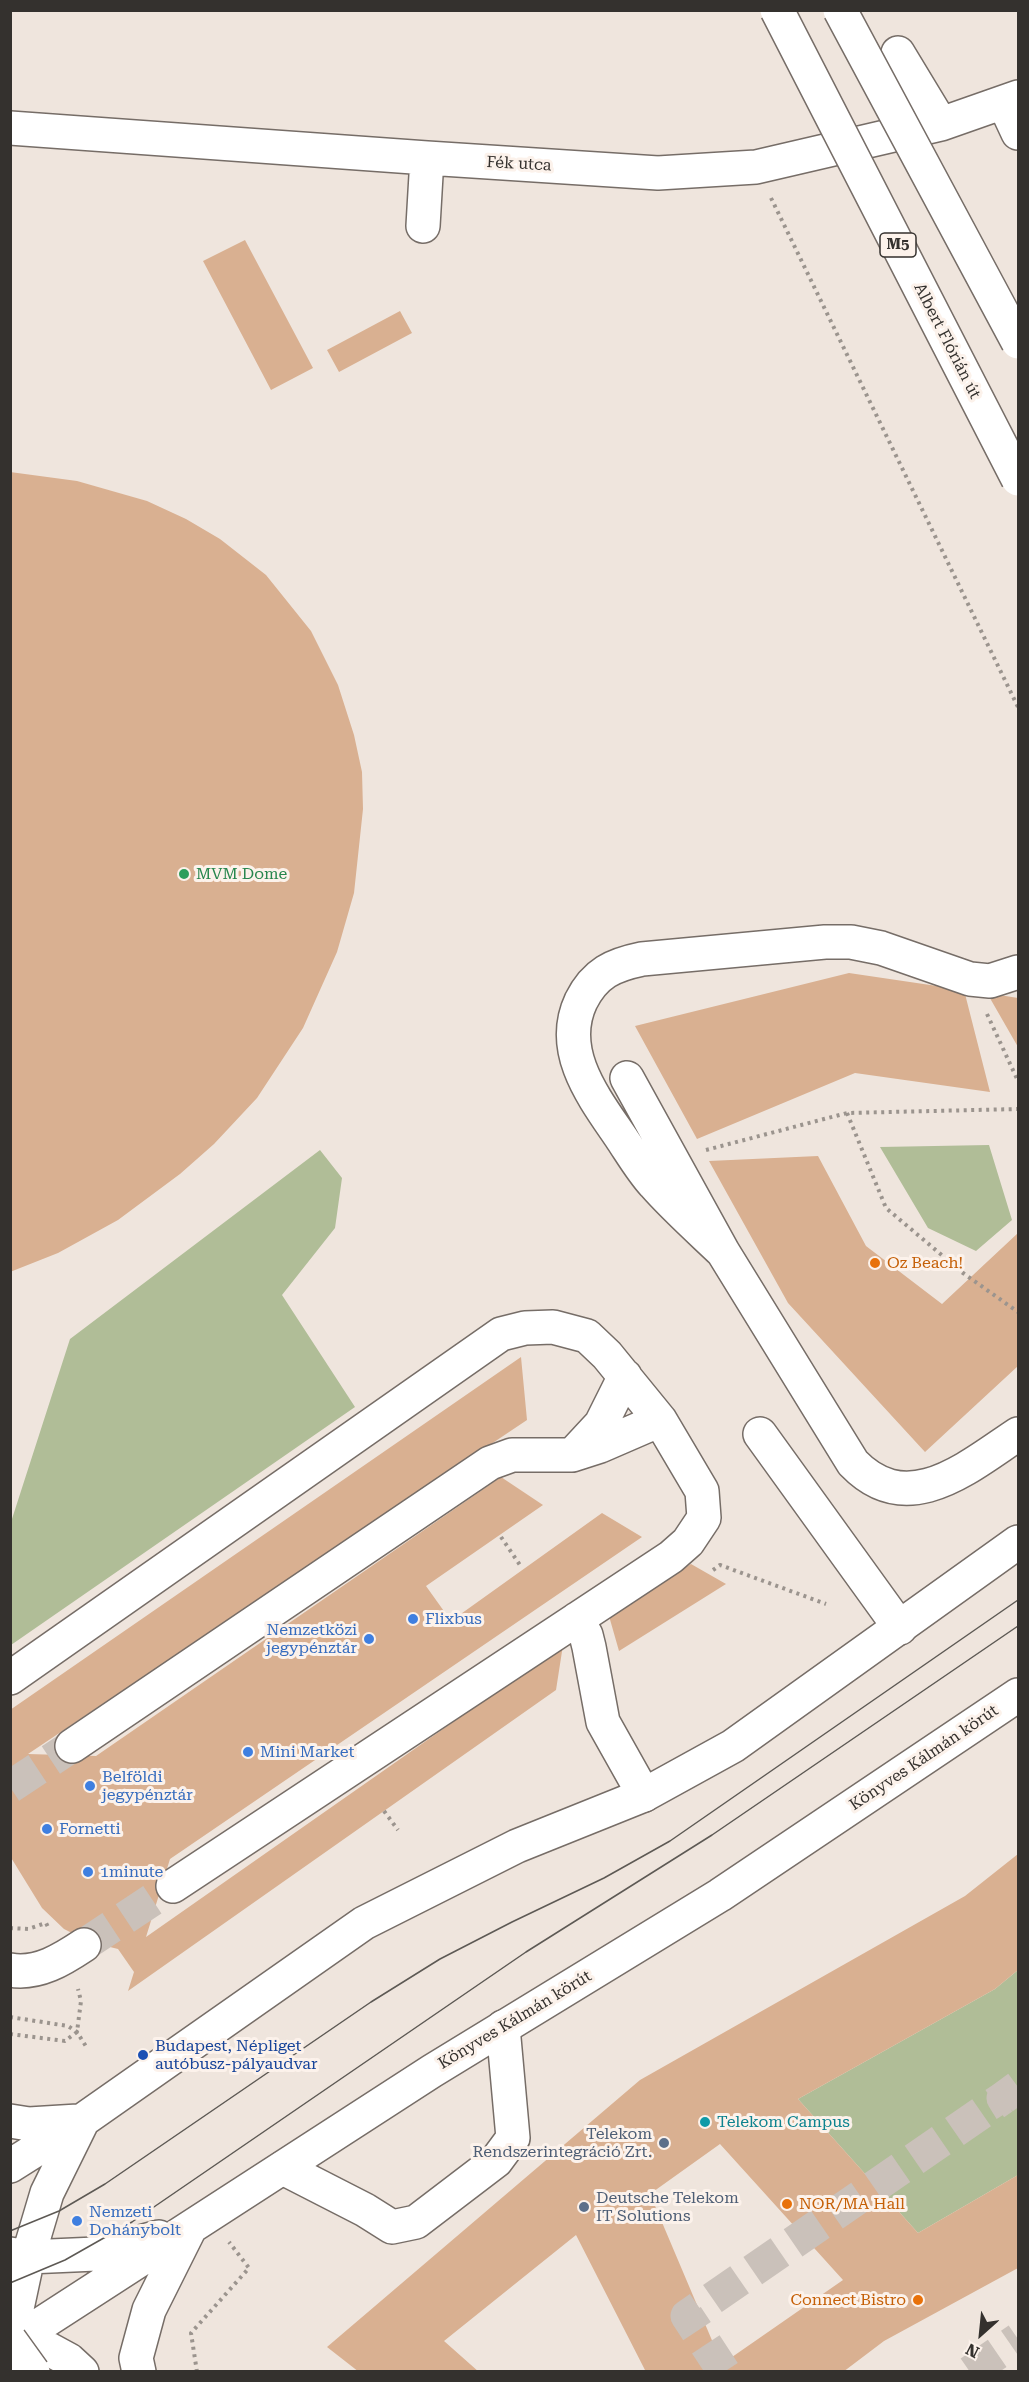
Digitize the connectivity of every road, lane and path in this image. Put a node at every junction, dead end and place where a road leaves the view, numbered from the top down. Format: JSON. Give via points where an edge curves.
{"nodes":[{"id":1,"x":777,"y":10,"type":"edge"},
{"id":2,"x":840,"y":10,"type":"edge"},
{"id":3,"x":898,"y":53,"type":"dead end"},
{"id":4,"x":1011,"y":100,"type":"edge"},
{"id":5,"x":941,"y":124,"type":"junction"},
{"id":6,"x":10,"y":128,"type":"edge"},
{"id":7,"x":1018,"y":133,"type":"edge"},
{"id":8,"x":427,"y":159,"type":"junction"},
{"id":9,"x":756,"y":167,"type":"junction"},
{"id":10,"x":423,"y":226,"type":"dead end"},
{"id":11,"x":1018,"y":342,"type":"edge"},
{"id":12,"x":1018,"y":479,"type":"edge"},
{"id":13,"x":1018,"y":707,"type":"edge"},
{"id":14,"x":1018,"y":972,"type":"edge"},
{"id":15,"x":970,"y":979,"type":"junction"},
{"id":16,"x":627,"y":1078,"type":"dead end"},
{"id":17,"x":1018,"y":1081,"type":"edge"},
{"id":18,"x":1018,"y":1109,"type":"edge"},
{"id":19,"x":847,"y":1113,"type":"junction"},
{"id":20,"x":678,"y":1169,"type":"junction"},
{"id":21,"x":723,"y":1252,"type":"junction"},
{"id":22,"x":1018,"y":1312,"type":"edge"},
{"id":23,"x":625,"y":1377,"type":"junction"},
{"id":24,"x":660,"y":1420,"type":"junction"},
{"id":25,"x":760,"y":1434,"type":"dead end"},
{"id":26,"x":1018,"y":1434,"type":"edge"},
{"id":27,"x":572,"y":1455,"type":"junction"},
{"id":28,"x":501,"y":1537,"type":"dead end"},
{"id":29,"x":1018,"y":1542,"type":"edge"},
{"id":30,"x":522,"y":1568,"type":"dead end"},
{"id":31,"x":710,"y":1572,"type":"dead end"},
{"id":32,"x":826,"y":1604,"type":"dead end"},
{"id":33,"x":577,"y":1619,"type":"junction"},
{"id":34,"x":900,"y":1628,"type":"junction"},
{"id":35,"x":10,"y":1678,"type":"edge"},
{"id":36,"x":1018,"y":1695,"type":"edge"},
{"id":37,"x":72,"y":1746,"type":"tunnel mouth"},
{"id":38,"x":644,"y":1795,"type":"junction"},
{"id":39,"x":384,"y":1811,"type":"dead end"},
{"id":40,"x":398,"y":1830,"type":"dead end"},
{"id":41,"x":173,"y":1886,"type":"tunnel mouth"},
{"id":42,"x":46,"y":1923,"type":"dead end"},
{"id":43,"x":10,"y":1928,"type":"edge"},
{"id":44,"x":84,"y":1945,"type":"tunnel mouth"},
{"id":45,"x":10,"y":1970,"type":"edge"},
{"id":46,"x":80,"y":2010,"type":"dead end"},
{"id":47,"x":10,"y":2017,"type":"edge"},
{"id":48,"x":503,"y":2027,"type":"junction"},
{"id":49,"x":77,"y":2032,"type":"junction"},
{"id":50,"x":10,"y":2034,"type":"edge"},
{"id":51,"x":87,"y":2048,"type":"dead end"},
{"id":52,"x":83,"y":2120,"type":"junction"},
{"id":53,"x":10,"y":2121,"type":"edge"},
{"id":54,"x":10,"y":2166,"type":"edge"},
{"id":55,"x":283,"y":2168,"type":"junction"},
{"id":56,"x":190,"y":2228,"type":"junction"},
{"id":57,"x":19,"y":2256,"type":"edge"},
{"id":58,"x":249,"y":2268,"type":"dead end"},
{"id":59,"x":13,"y":2336,"type":"edge"},
{"id":60,"x":33,"y":2372,"type":"edge"},
{"id":61,"x":82,"y":2372,"type":"edge"},
{"id":62,"x":139,"y":2372,"type":"edge"},
{"id":63,"x":197,"y":2372,"type":"edge"}],
"edges":[{"from":1,"to":12,"type":"main road","name":"Albert Flórián út","number":"M5","bridge":true},
{"from":2,"to":11,"type":"main road","bridge":true},
{"from":3,"to":5,"type":"main road"},
{"from":4,"to":5,"type":"main road","name":"Fék utca"},
{"from":4,"to":7,"type":"main road"},
{"from":5,"to":9,"type":"main road","name":"Fék utca"},
{"from":6,"to":8,"type":"main road","name":"Fék utca"},
{"from":8,"to":9,"type":"main road","name":"Fék utca","via":[[658,173]]},
{"from":8,"to":10,"type":"main road"},
{"from":9,"to":13,"type":"path"},
{"from":14,"to":15,"type":"main road","via":[[990,981]]},
{"from":15,"to":17,"type":"path"},
{"from":15,"to":21,"type":"main road","via":[[881,948],[825,942],[642,959],[604,972],[589,987],[574,1024],[574,1043],[587,1086],[652,1183]]},
{"from":16,"to":20,"type":"main road"},
{"from":18,"to":19,"type":"path"},
{"from":19,"to":20,"type":"path","via":[[704,1150]]},
{"from":19,"to":22,"type":"path","via":[[886,1208],[963,1273]]},
{"from":20,"to":21,"type":"main road"},
{"from":21,"to":26,"type":"main road","via":[[854,1463],[866,1476],[887,1486],[909,1489],[931,1485],[952,1477]]},
{"from":23,"to":24,"type":"main road"},
{"from":23,"to":27,"type":"main road","via":[[601,1424]]},
{"from":23,"to":35,"type":"main road","via":[[587,1336],[553,1327],[501,1334]]},
{"from":24,"to":27,"type":"main road"},
{"from":24,"to":33,"type":"main road","via":[[702,1491],[704,1518],[688,1542],[671,1557]]},
{"from":25,"to":34,"type":"main road"},
{"from":27,"to":37,"type":"main road","via":[[513,1455],[490,1464]]},
{"from":28,"to":30,"type":"path"},
{"from":29,"to":34,"type":"main road"},
{"from":31,"to":32,"type":"path","via":[[720,1565]]},
{"from":33,"to":38,"type":"main road","via":[[590,1647],[603,1722]]},
{"from":33,"to":41,"type":"main road"},
{"from":34,"to":38,"type":"main road","via":[[733,1746]]},
{"from":36,"to":48,"type":"main road","name":"Könyves Kálmán körút","via":[[720,1895]]},
{"from":38,"to":52,"type":"main road","via":[[517,1846],[364,1923]]},
{"from":39,"to":40,"type":"path"},
{"from":42,"to":43,"type":"path","via":[[28,1929]]},
{"from":44,"to":45,"type":"main road","via":[[43,1968]]},
{"from":46,"to":49,"type":"path"},
{"from":47,"to":49,"type":"path","via":[[68,2026]]},
{"from":48,"to":55,"type":"main road","name":"Könyves Kálmán körút"},
{"from":48,"to":55,"type":"main road","via":[[513,2138],[496,2162],[416,2222],[392,2228]]},
{"from":49,"to":50,"type":"path","via":[[65,2041]]},
{"from":49,"to":51,"type":"path"},
{"from":52,"to":53,"type":"main road","via":[[29,2124]]},
{"from":52,"to":54,"type":"main road"},
{"from":52,"to":57,"type":"main road"},
{"from":55,"to":56,"type":"main road","name":"Könyves Kálmán körút"},
{"from":56,"to":57,"type":"main road","via":[[96,2254]]},
{"from":56,"to":59,"type":"main road","name":"Könyves Kálmán körút"},
{"from":56,"to":62,"type":"main road","via":[[149,2310],[136,2358]]},
{"from":57,"to":59,"type":"main road"},
{"from":58,"to":63,"type":"path","via":[[191,2333]]},
{"from":59,"to":60,"type":"main road","bridge":true},
{"from":59,"to":61,"type":"main road","via":[[69,2360]]}]}
